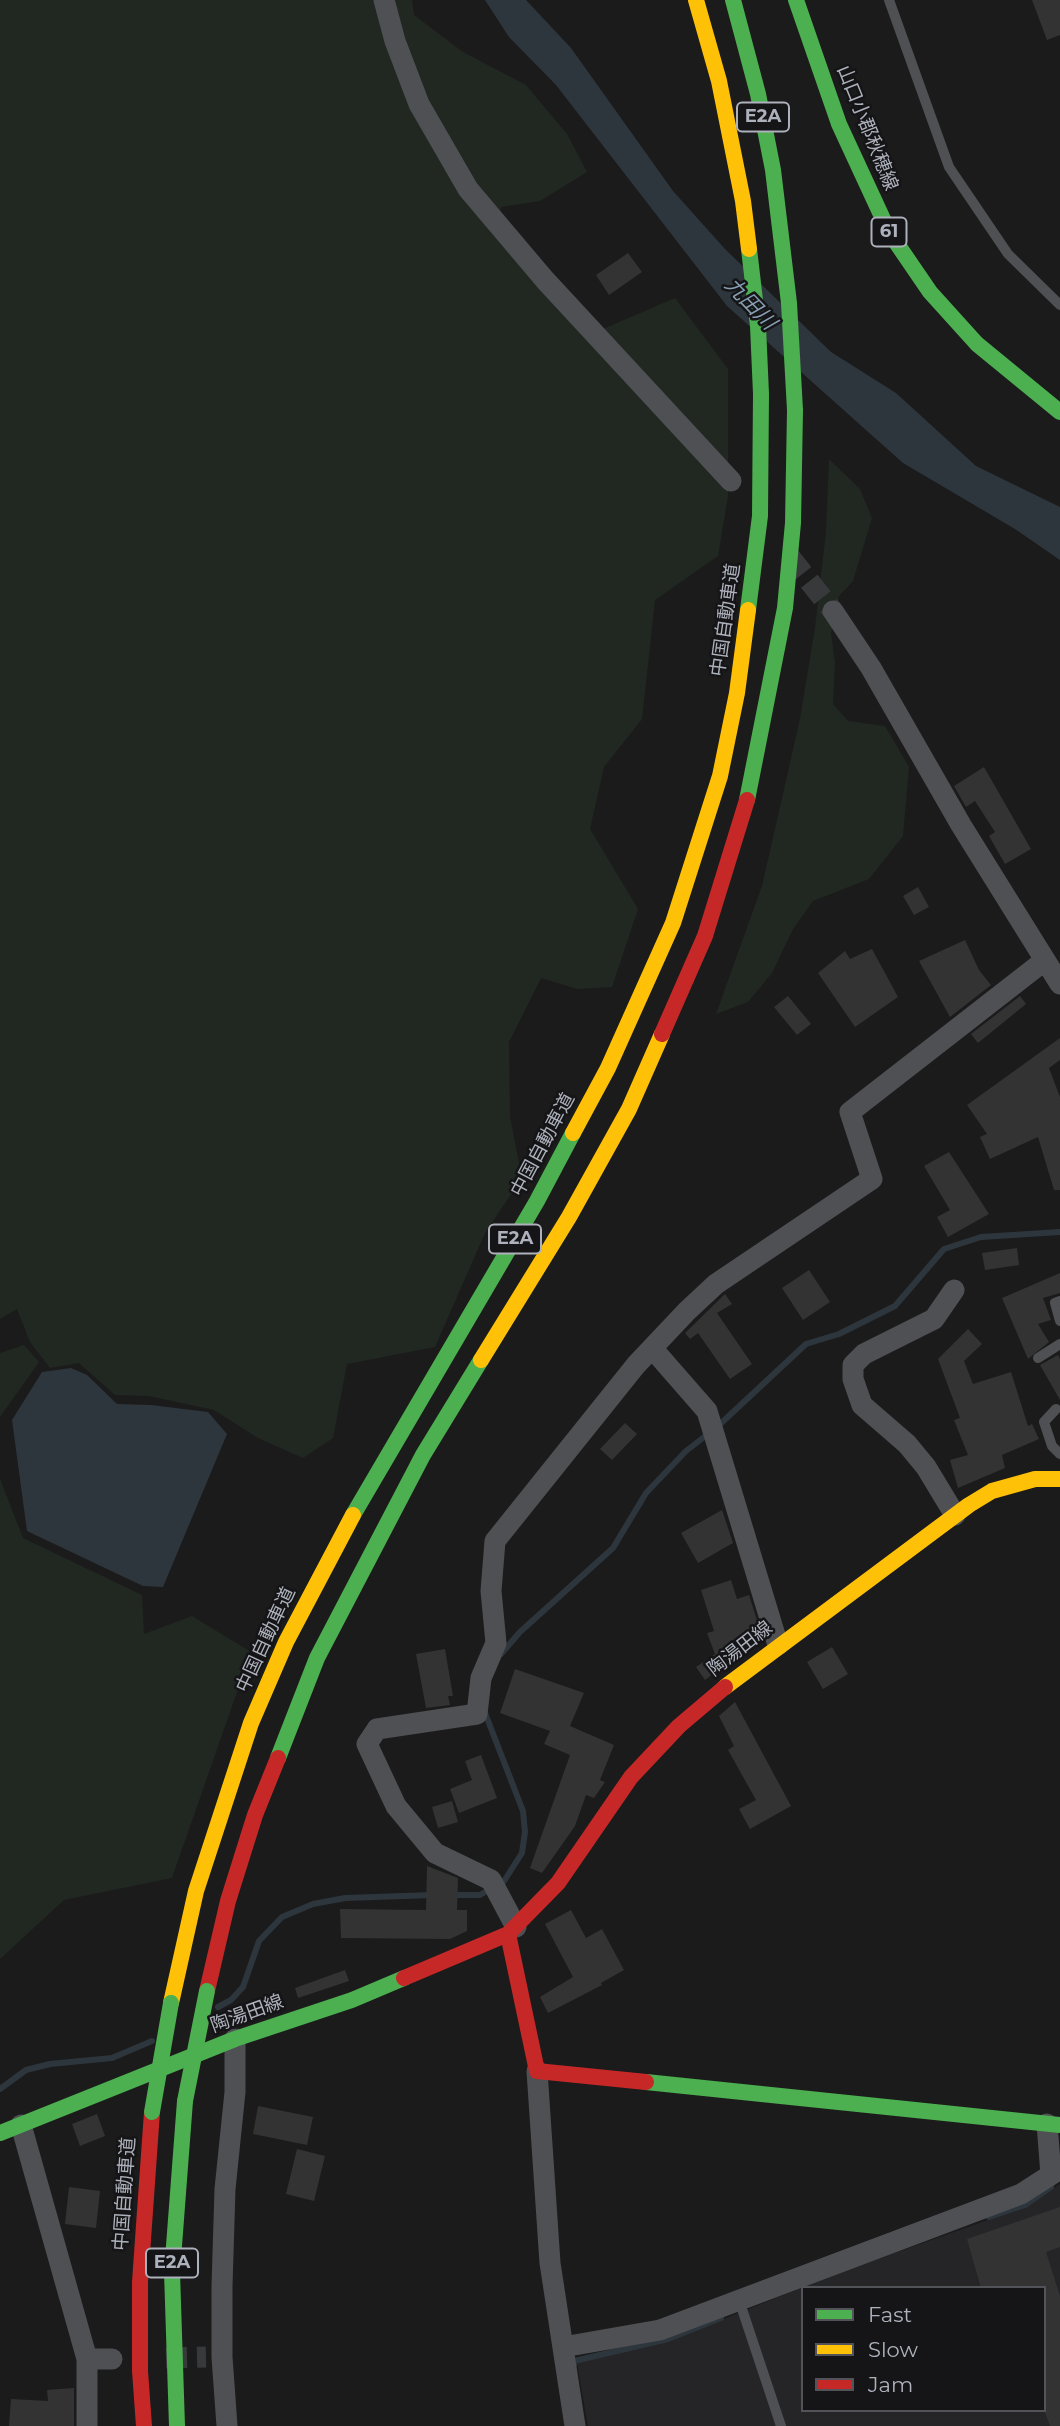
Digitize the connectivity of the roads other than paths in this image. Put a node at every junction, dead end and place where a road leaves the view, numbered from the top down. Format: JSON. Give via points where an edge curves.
{"nodes":[{"id":1,"x":384,"y":0,"type":"edge"},
{"id":2,"x":696,"y":0,"type":"edge"},
{"id":3,"x":733,"y":0,"type":"edge"},
{"id":4,"x":796,"y":0,"type":"edge"},
{"id":5,"x":889,"y":0,"type":"edge"},
{"id":6,"x":1060,"y":305,"type":"edge"},
{"id":7,"x":1060,"y":412,"type":"edge"},
{"id":8,"x":730,"y":481,"type":"dead end"},
{"id":9,"x":832,"y":611,"type":"tunnel mouth"},
{"id":10,"x":1044,"y":961,"type":"junction"},
{"id":11,"x":1060,"y":984,"type":"edge"},
{"id":12,"x":954,"y":1290,"type":"dead end"},
{"id":13,"x":1060,"y":1301,"type":"edge"},
{"id":14,"x":1060,"y":1321,"type":"edge"},
{"id":15,"x":1060,"y":1344,"type":"edge"},
{"id":16,"x":652,"y":1348,"type":"junction"},
{"id":17,"x":1038,"y":1358,"type":"dead end"},
{"id":18,"x":1056,"y":1409,"type":"dead end"},
{"id":19,"x":1060,"y":1454,"type":"edge"},
{"id":20,"x":1060,"y":1479,"type":"edge"},
{"id":21,"x":955,"y":1515,"type":"junction"},
{"id":22,"x":778,"y":1645,"type":"junction"},
{"id":23,"x":512,"y":1931,"type":"junction"},
{"id":24,"x":235,"y":2039,"type":"junction"},
{"id":25,"x":537,"y":2071,"type":"junction"},
{"id":26,"x":21,"y":2125,"type":"junction"},
{"id":27,"x":1054,"y":2125,"type":"edge"},
{"id":28,"x":0,"y":2133,"type":"edge"},
{"id":29,"x":1055,"y":2172,"type":"edge"},
{"id":30,"x":739,"y":2300,"type":"junction"},
{"id":31,"x":563,"y":2347,"type":"junction"},
{"id":32,"x":112,"y":2358,"type":"dead end"},
{"id":33,"x":87,"y":2360,"type":"junction"},
{"id":34,"x":87,"y":2426,"type":"edge"},
{"id":35,"x":144,"y":2426,"type":"edge"},
{"id":36,"x":177,"y":2426,"type":"edge"},
{"id":37,"x":227,"y":2426,"type":"edge"},
{"id":38,"x":575,"y":2426,"type":"edge"},
{"id":39,"x":781,"y":2426,"type":"edge"}],
"edges":[{"from":1,"to":8,"type":"street","via":[[419,104],[468,189]]},
{"from":2,"to":35,"type":"main road","name":"中国自動車道","number":"E2A","bridge":true,"via":[[719,81],[743,201],[758,326],[762,443],[760,516],[737,693],[720,776],[673,923],[608,1068],[537,1201],[325,1563],[251,1723],[223,1802],[171,2003],[152,2112],[140,2282]]},
{"from":3,"to":36,"type":"main road","number":"E2A","bridge":true,"via":[[758,94],[782,236],[794,364],[795,449],[785,608],[752,784],[705,936],[629,1109],[424,1455],[317,1658],[255,1815],[228,1901],[185,2101],[172,2272]]},
{"from":4,"to":7,"type":"main road","name":"山口小郡秋穂線","number":"61","via":[[839,124],[889,232],[930,292],[977,344]]},
{"from":5,"to":6,"type":"lane","via":[[949,167],[1008,254]]},
{"from":9,"to":10,"type":"street","via":[[871,668]]},
{"from":10,"to":11,"type":"street"},
{"from":10,"to":16,"type":"street","via":[[850,1112],[872,1179],[716,1284]]},
{"from":12,"to":21,"type":"street","via":[[934,1320],[864,1354],[853,1364],[853,1379],[862,1405],[926,1466]]},
{"from":13,"to":14,"type":"lane","via":[[1055,1303]]},
{"from":15,"to":17,"type":"lane"},
{"from":16,"to":22,"type":"street","via":[[707,1411]]},
{"from":16,"to":23,"type":"street","via":[[495,1541],[491,1591],[496,1643],[481,1678],[477,1714],[377,1729],[366,1744],[396,1805],[435,1853],[496,1887]]},
{"from":18,"to":19,"type":"lane","via":[[1044,1422],[1052,1446]]},
{"from":20,"to":21,"type":"main road","name":"陶湯田線","via":[[1035,1479],[992,1491]]},
{"from":21,"to":22,"type":"main road","name":"陶湯田線"},
{"from":22,"to":23,"type":"main road","name":"陶湯田線","via":[[653,1753],[624,1786],[558,1883]]},
{"from":23,"to":24,"type":"main road","name":"陶湯田線","via":[[352,2000]]},
{"from":23,"to":25,"type":"main road"},
{"from":24,"to":26,"type":"main road","name":"陶湯田線"},
{"from":24,"to":37,"type":"street","via":[[214,2357]]},
{"from":25,"to":27,"type":"main road"},
{"from":25,"to":31,"type":"street","via":[[550,2263]]},
{"from":26,"to":28,"type":"main road","name":"陶湯田線"},
{"from":26,"to":33,"type":"street"},
{"from":27,"to":29,"type":"street"},
{"from":29,"to":30,"type":"street","via":[[1021,2194]]},
{"from":30,"to":31,"type":"street","via":[[660,2330]]},
{"from":30,"to":39,"type":"lane"},
{"from":31,"to":38,"type":"street"},
{"from":32,"to":33,"type":"street"},
{"from":33,"to":34,"type":"street"}]}
